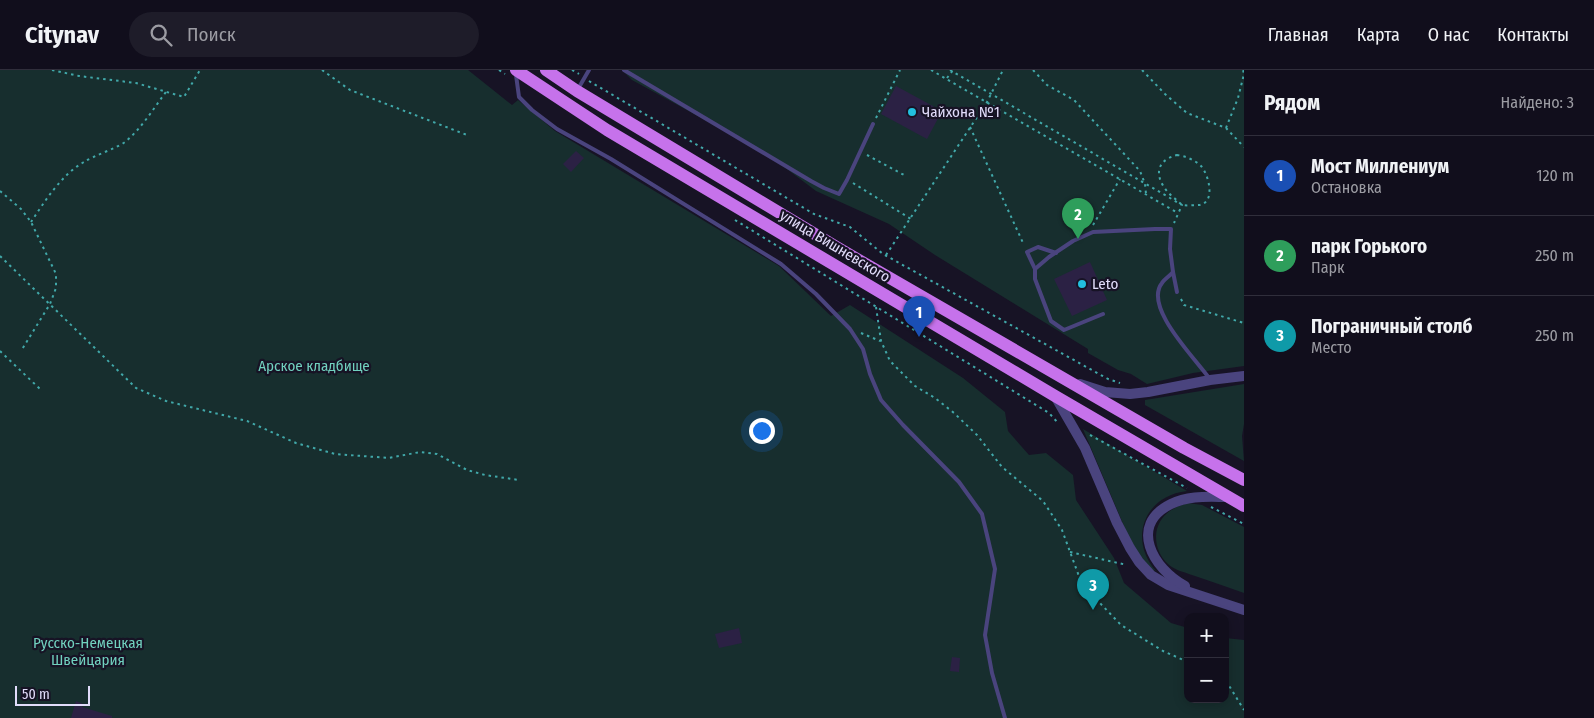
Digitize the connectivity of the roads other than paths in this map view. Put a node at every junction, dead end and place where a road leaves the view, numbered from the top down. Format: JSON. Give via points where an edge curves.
{"nodes":[{"id":1,"x":546,"y":70,"type":"edge"},
{"id":2,"x":589,"y":70,"type":"edge"},
{"id":3,"x":624,"y":70,"type":"edge"},
{"id":4,"x":516,"y":74,"type":"edge"},
{"id":5,"x":577,"y":91,"type":"junction"},
{"id":6,"x":873,"y":124,"type":"road end"},
{"id":7,"x":1056,"y":253,"type":"junction"},
{"id":8,"x":1035,"y":269,"type":"junction"},
{"id":9,"x":1173,"y":272,"type":"junction"},
{"id":10,"x":1177,"y":292,"type":"road end"},
{"id":11,"x":1102,"y":314,"type":"dead end"},
{"id":12,"x":1244,"y":376,"type":"edge"},
{"id":13,"x":1067,"y":380,"type":"junction"},
{"id":14,"x":1210,"y":380,"type":"junction"},
{"id":15,"x":1055,"y":396,"type":"junction"},
{"id":16,"x":1244,"y":480,"type":"edge"},
{"id":17,"x":1228,"y":497,"type":"junction"},
{"id":18,"x":1244,"y":506,"type":"edge"},
{"id":19,"x":1206,"y":597,"type":"junction"},
{"id":20,"x":1244,"y":610,"type":"edge"},
{"id":21,"x":1005,"y":718,"type":"edge"}],
"edges":[{"from":1,"to":5,"type":"main road","name":"улица Вишневского"},
{"from":2,"to":5,"type":"lane"},
{"from":3,"to":6,"type":"lane","via":[[839,194]]},
{"from":4,"to":15,"type":"main road","name":"улица Вишневского"},
{"from":4,"to":21,"type":"lane","via":[[519,97],[532,110],[557,129],[781,264],[850,329],[863,349],[881,400],[959,482],[982,514],[995,569],[985,635]]},
{"from":5,"to":13,"type":"main road","name":"улица Вишневского","via":[[838,248]]},
{"from":7,"to":8,"type":"lane"},
{"from":7,"to":8,"type":"lane","via":[[1038,247],[1027,252]]},
{"from":7,"to":9,"type":"lane","via":[[1093,232],[1171,229]]},
{"from":8,"to":11,"type":"lane","via":[[1035,279],[1051,321],[1064,330]]},
{"from":9,"to":10,"type":"lane"},
{"from":9,"to":14,"type":"lane","via":[[1160,283],[1157,299],[1163,318]]},
{"from":12,"to":14,"type":"street"},
{"from":13,"to":14,"type":"street","via":[[1106,392],[1130,394]]},
{"from":13,"to":16,"type":"main road","name":"улица Вишневского"},
{"from":15,"to":17,"type":"main road","name":"улица Вишневского"},
{"from":15,"to":19,"type":"street","via":[[1085,448],[1117,523],[1139,562],[1150,574],[1168,585]]},
{"from":17,"to":18,"type":"main road","name":"улица Вишневского"},
{"from":17,"to":19,"type":"street","via":[[1199,496],[1172,503],[1160,510],[1149,531],[1148,541],[1154,559],[1162,569],[1178,583]]},
{"from":19,"to":20,"type":"street"}]}
